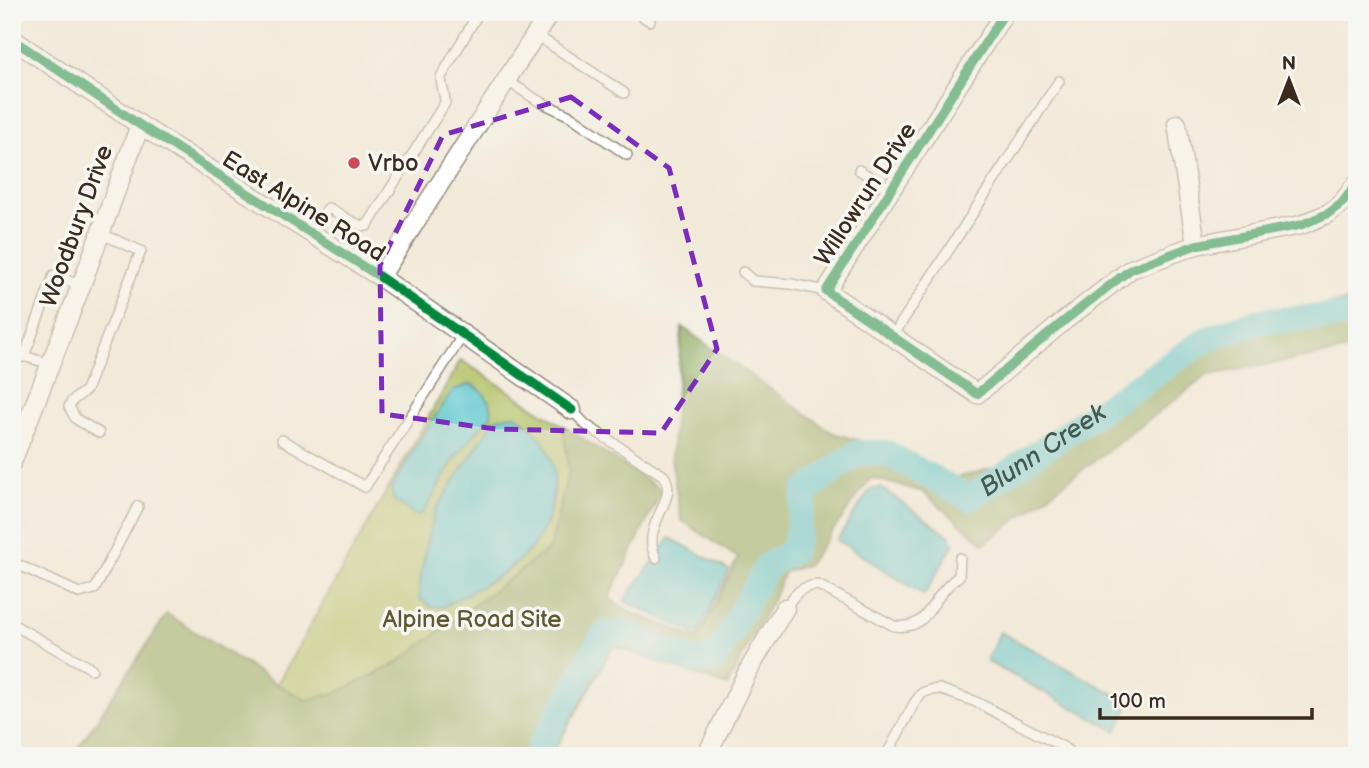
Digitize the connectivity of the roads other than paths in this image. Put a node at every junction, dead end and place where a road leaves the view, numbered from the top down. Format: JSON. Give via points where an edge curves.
{"nodes":[{"id":1,"x":478,"y":12,"type":"edge"},
{"id":2,"x":522,"y":12,"type":"edge"},
{"id":3,"x":635,"y":12,"type":"edge"},
{"id":4,"x":1005,"y":12,"type":"edge"},
{"id":5,"x":650,"y":22,"type":"dead end"},
{"id":6,"x":543,"y":24,"type":"edge"},
{"id":7,"x":12,"y":39,"type":"edge"},
{"id":8,"x":506,"y":80,"type":"junction"},
{"id":9,"x":1059,"y":81,"type":"dead end"},
{"id":10,"x":624,"y":93,"type":"dead end"},
{"id":11,"x":1177,"y":124,"type":"dead end"},
{"id":12,"x":140,"y":125,"type":"junction"},
{"id":13,"x":627,"y":155,"type":"dead end"},
{"id":14,"x":859,"y":170,"type":"dead end"},
{"id":15,"x":1357,"y":183,"type":"edge"},
{"id":16,"x":891,"y":190,"type":"junction"},
{"id":17,"x":100,"y":233,"type":"junction"},
{"id":18,"x":311,"y":233,"type":"junction"},
{"id":19,"x":1196,"y":245,"type":"junction"},
{"id":20,"x":743,"y":272,"type":"dead end"},
{"id":21,"x":380,"y":277,"type":"junction"},
{"id":22,"x":81,"y":286,"type":"junction"},
{"id":23,"x":826,"y":292,"type":"junction"},
{"id":24,"x":463,"y":335,"type":"junction"},
{"id":25,"x":892,"y":337,"type":"junction"},
{"id":26,"x":12,"y":353,"type":"edge"},
{"id":27,"x":24,"y":357,"type":"junction"},
{"id":28,"x":51,"y":364,"type":"junction"},
{"id":29,"x":572,"y":410,"type":"joint"},
{"id":30,"x":99,"y":433,"type":"dead end"},
{"id":31,"x":18,"y":435,"type":"edge"},
{"id":32,"x":282,"y":440,"type":"dead end"},
{"id":33,"x":12,"y":462,"type":"edge"},
{"id":34,"x":138,"y":506,"type":"dead end"},
{"id":35,"x":656,"y":558,"type":"dead end"},
{"id":36,"x":960,"y":558,"type":"dead end"},
{"id":37,"x":12,"y":562,"type":"edge"},
{"id":38,"x":785,"y":608,"type":"joint"},
{"id":39,"x":12,"y":624,"type":"edge"},
{"id":40,"x":92,"y":669,"type":"dead end"},
{"id":41,"x":706,"y":756,"type":"edge"},
{"id":42,"x":886,"y":756,"type":"edge"},
{"id":43,"x":1074,"y":756,"type":"edge"}],
"edges":[{"from":1,"to":18,"type":"lane","via":[[441,77],[445,103],[368,226],[328,208]]},
{"from":2,"to":6,"type":"lane"},
{"from":3,"to":5,"type":"lane"},
{"from":4,"to":16,"type":"street","name":"Willowrun Drive"},
{"from":6,"to":8,"type":"street"},
{"from":6,"to":10,"type":"lane"},
{"from":7,"to":12,"type":"street","name":"East Alpine Road"},
{"from":8,"to":13,"type":"lane"},
{"from":8,"to":21,"type":"street"},
{"from":9,"to":25,"type":"lane"},
{"from":11,"to":19,"type":"street"},
{"from":12,"to":17,"type":"street","name":"Woodbury Drive"},
{"from":12,"to":18,"type":"street","name":"East Alpine Road"},
{"from":14,"to":16,"type":"lane"},
{"from":15,"to":19,"type":"street","name":"Willowrun Drive","via":[[1329,214],[1301,225]]},
{"from":16,"to":23,"type":"street","name":"Willowrun Drive"},
{"from":17,"to":22,"type":"street","name":"Woodbury Drive"},
{"from":17,"to":30,"type":"lane","via":[[141,251],[86,390],[69,407],[76,419]]},
{"from":18,"to":21,"type":"street","name":"East Alpine Road"},
{"from":19,"to":25,"type":"street","name":"Willowrun Drive","via":[[1130,269],[977,394]]},
{"from":20,"to":23,"type":"lane","via":[[753,281]]},
{"from":21,"to":24,"type":"street","name":"East Alpine Road"},
{"from":22,"to":27,"type":"lane","via":[[54,275]]},
{"from":22,"to":28,"type":"street","name":"Woodbury Drive"},
{"from":23,"to":25,"type":"street","name":"Willowrun Drive"},
{"from":24,"to":29,"type":"street","name":"East Alpine Road"},
{"from":24,"to":32,"type":"lane","via":[[365,487]]},
{"from":26,"to":27,"type":"lane"},
{"from":27,"to":28,"type":"lane"},
{"from":28,"to":31,"type":"street","name":"Woodbury Drive"},
{"from":29,"to":35,"type":"lane","name":"East Alpine Road","via":[[586,425],[664,476],[668,493],[651,543]]},
{"from":31,"to":33,"type":"street","name":"Woodbury Drive"},
{"from":34,"to":37,"type":"lane","via":[[95,589],[79,593]]},
{"from":36,"to":38,"type":"lane","via":[[959,576],[926,616],[904,627],[818,585],[804,587]]},
{"from":38,"to":41,"type":"street"},
{"from":39,"to":40,"type":"lane"},
{"from":42,"to":43,"type":"lane","via":[[922,693],[939,689],[974,701]]}]}
